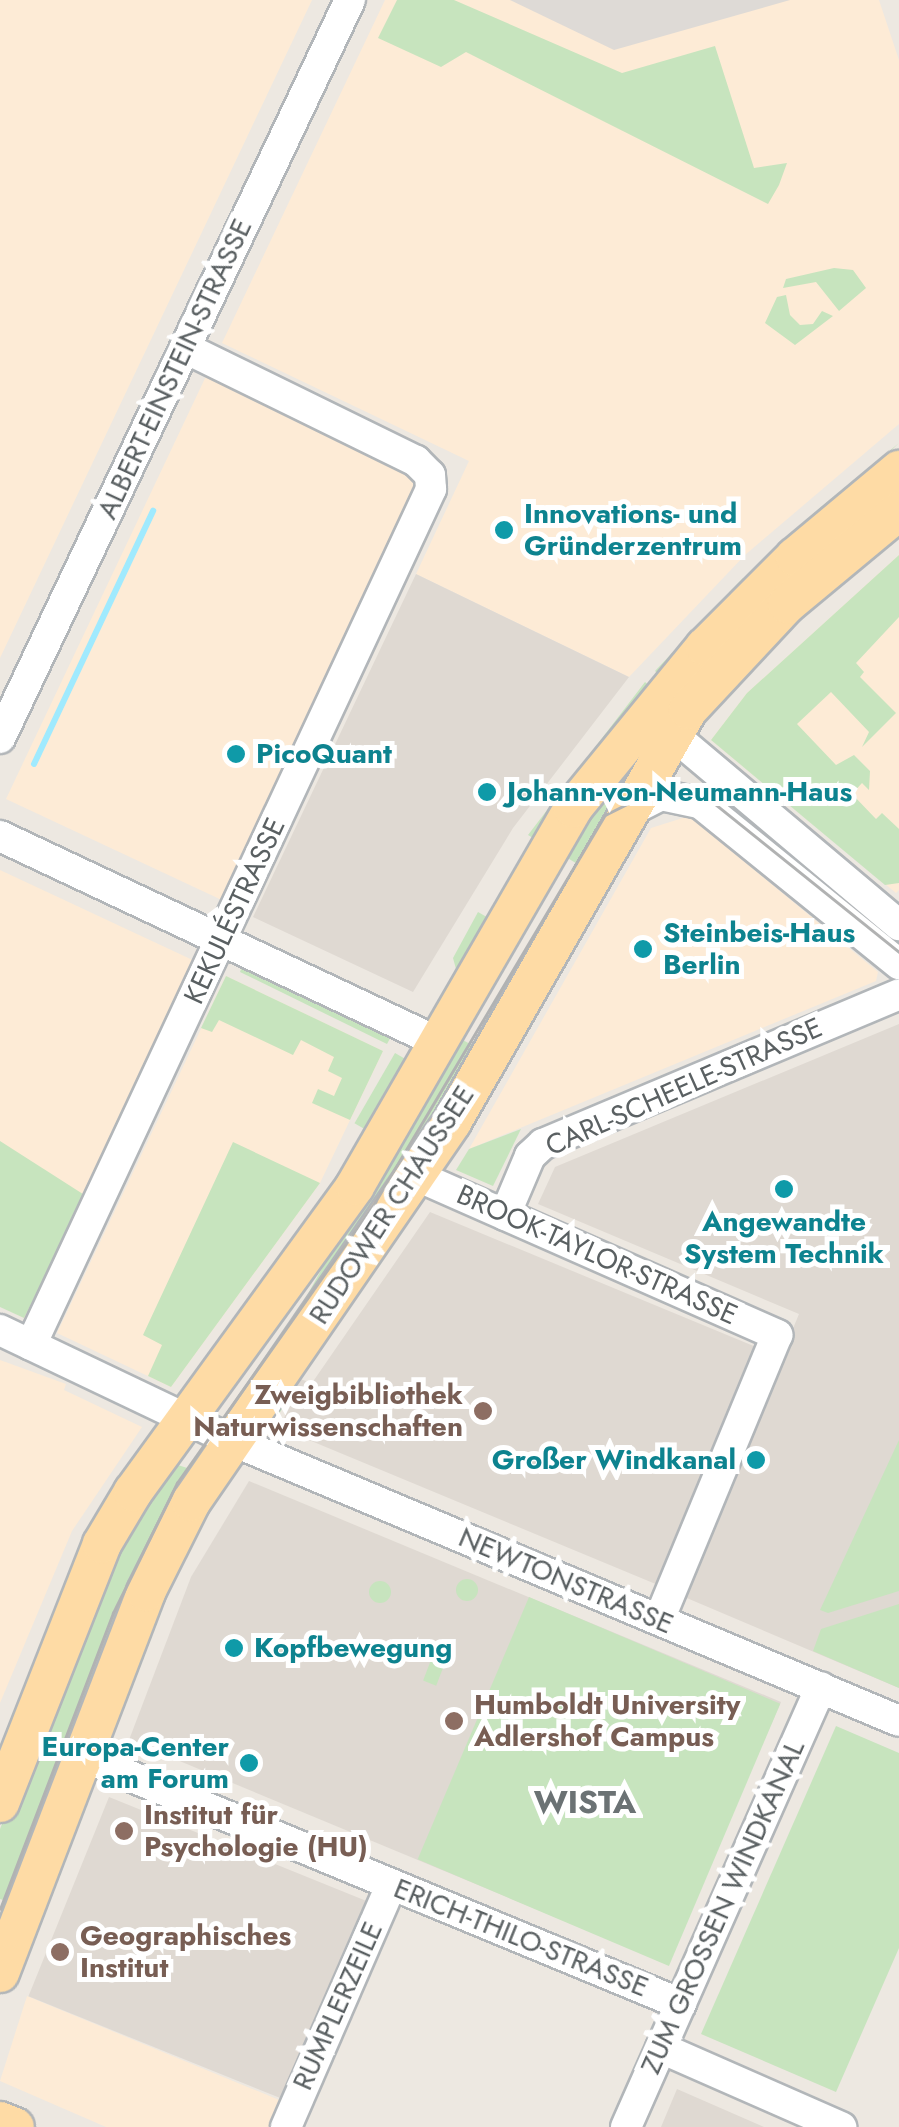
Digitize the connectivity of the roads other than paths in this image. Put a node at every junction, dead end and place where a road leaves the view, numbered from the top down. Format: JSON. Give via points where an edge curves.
{"nodes":[{"id":1,"x":350,"y":0,"type":"edge"},
{"id":2,"x":185,"y":348,"type":"junction"},
{"id":3,"x":899,"y":470,"type":"edge"},
{"id":4,"x":899,"y":511,"type":"edge"},
{"id":5,"x":672,"y":734,"type":"junction"},
{"id":6,"x":0,"y":738,"type":"edge"},
{"id":7,"x":628,"y":812,"type":"junction"},
{"id":8,"x":0,"y":836,"type":"edge"},
{"id":9,"x":897,"y":920,"type":"edge"},
{"id":10,"x":221,"y":940,"type":"junction"},
{"id":11,"x":899,"y":964,"type":"edge"},
{"id":12,"x":899,"y":994,"type":"edge"},
{"id":13,"x":436,"y":1042,"type":"junction"},
{"id":14,"x":417,"y":1176,"type":"junction"},
{"id":15,"x":505,"y":1215,"type":"junction"},
{"id":16,"x":0,"y":1330,"type":"edge"},
{"id":17,"x":31,"y":1344,"type":"junction"},
{"id":18,"x":185,"y":1419,"type":"junction"},
{"id":19,"x":233,"y":1440,"type":"junction"},
{"id":20,"x":658,"y":1620,"type":"junction"},
{"id":21,"x":820,"y":1687,"type":"junction"},
{"id":22,"x":899,"y":1722,"type":"edge"},
{"id":23,"x":84,"y":1757,"type":"junction"},
{"id":24,"x":7,"y":1766,"type":"edge"},
{"id":25,"x":0,"y":1804,"type":"edge"},
{"id":26,"x":391,"y":1885,"type":"junction"},
{"id":27,"x":0,"y":1973,"type":"edge"},
{"id":28,"x":681,"y":2004,"type":"junction"},
{"id":29,"x":661,"y":2048,"type":"junction"},
{"id":30,"x":0,"y":2121,"type":"edge"},
{"id":31,"x":15,"y":2127,"type":"edge"},
{"id":32,"x":286,"y":2127,"type":"edge"},
{"id":33,"x":626,"y":2127,"type":"edge"},
{"id":34,"x":840,"y":2127,"type":"edge"}],
"edges":[{"from":1,"to":2,"type":"street","name":"ALBERT-EINSTEIN-STRASSE"},
{"from":2,"to":6,"type":"street","name":"ALBERT-EINSTEIN-STRASSE"},
{"from":2,"to":10,"type":"street","name":"KEKULÉSTRASSE","via":[[416,461],[430,475],[424,512]]},
{"from":3,"to":13,"type":"main road","name":"RUDOWER CHAUSSEE","via":[[768,583],[614,751],[544,854]]},
{"from":4,"to":5,"type":"main road","name":"RUDOWER CHAUSSEE","via":[[787,604],[724,667]]},
{"from":5,"to":7,"type":"main road","name":"RUDOWER CHAUSSEE"},
{"from":5,"to":9,"type":"street"},
{"from":7,"to":11,"type":"street","via":[[661,795],[700,803]]},
{"from":7,"to":14,"type":"main road","name":"RUDOWER CHAUSSEE"},
{"from":8,"to":10,"type":"street"},
{"from":10,"to":13,"type":"street"},
{"from":10,"to":17,"type":"street","name":"KEKULÉSTRASSE"},
{"from":12,"to":15,"type":"street","name":"CARL-SCHEELE-STRASSE","via":[[543,1144],[530,1156]]},
{"from":13,"to":18,"type":"main road","name":"RUDOWER CHAUSSEE","via":[[356,1186]]},
{"from":14,"to":15,"type":"street","name":"BROOK-TAYLOR-STRASSE"},
{"from":14,"to":19,"type":"main road","name":"RUDOWER CHAUSSEE"},
{"from":15,"to":20,"type":"street","name":"BROOK-TAYLOR-STRASSE","via":[[777,1334]]},
{"from":16,"to":17,"type":"street","name":"NEWTONSTRASSE"},
{"from":17,"to":18,"type":"street","name":"NEWTONSTRASSE"},
{"from":18,"to":19,"type":"street","name":"NEWTONSTRASSE"},
{"from":18,"to":24,"type":"main road","name":"RUDOWER CHAUSSEE","via":[[102,1544]]},
{"from":19,"to":20,"type":"street","name":"NEWTONSTRASSE"},
{"from":19,"to":23,"type":"main road","name":"RUDOWER CHAUSSEE","via":[[167,1544]]},
{"from":20,"to":21,"type":"street","name":"NEWTONSTRASSE"},
{"from":21,"to":22,"type":"street","name":"NEWTONSTRASSE"},
{"from":21,"to":28,"type":"street","name":"ZUM GROSSEN WINDKANAL"},
{"from":23,"to":26,"type":"street","name":"ERICH-THILO-STRASSE"},
{"from":23,"to":27,"type":"main road","name":"RUDOWER CHAUSSEE"},
{"from":24,"to":25,"type":"main road","name":"RUDOWER CHAUSSEE"},
{"from":26,"to":28,"type":"street","name":"ERICH-THILO-STRASSE"},
{"from":26,"to":32,"type":"street","name":"RUMPLERZEILE"},
{"from":28,"to":29,"type":"street","name":"ZUM GROSSEN WINDKANAL"},
{"from":29,"to":33,"type":"street","name":"ZUM GROSSEN WINDKANAL"},
{"from":29,"to":34,"type":"street"},
{"from":30,"to":31,"type":"main road"}]}
